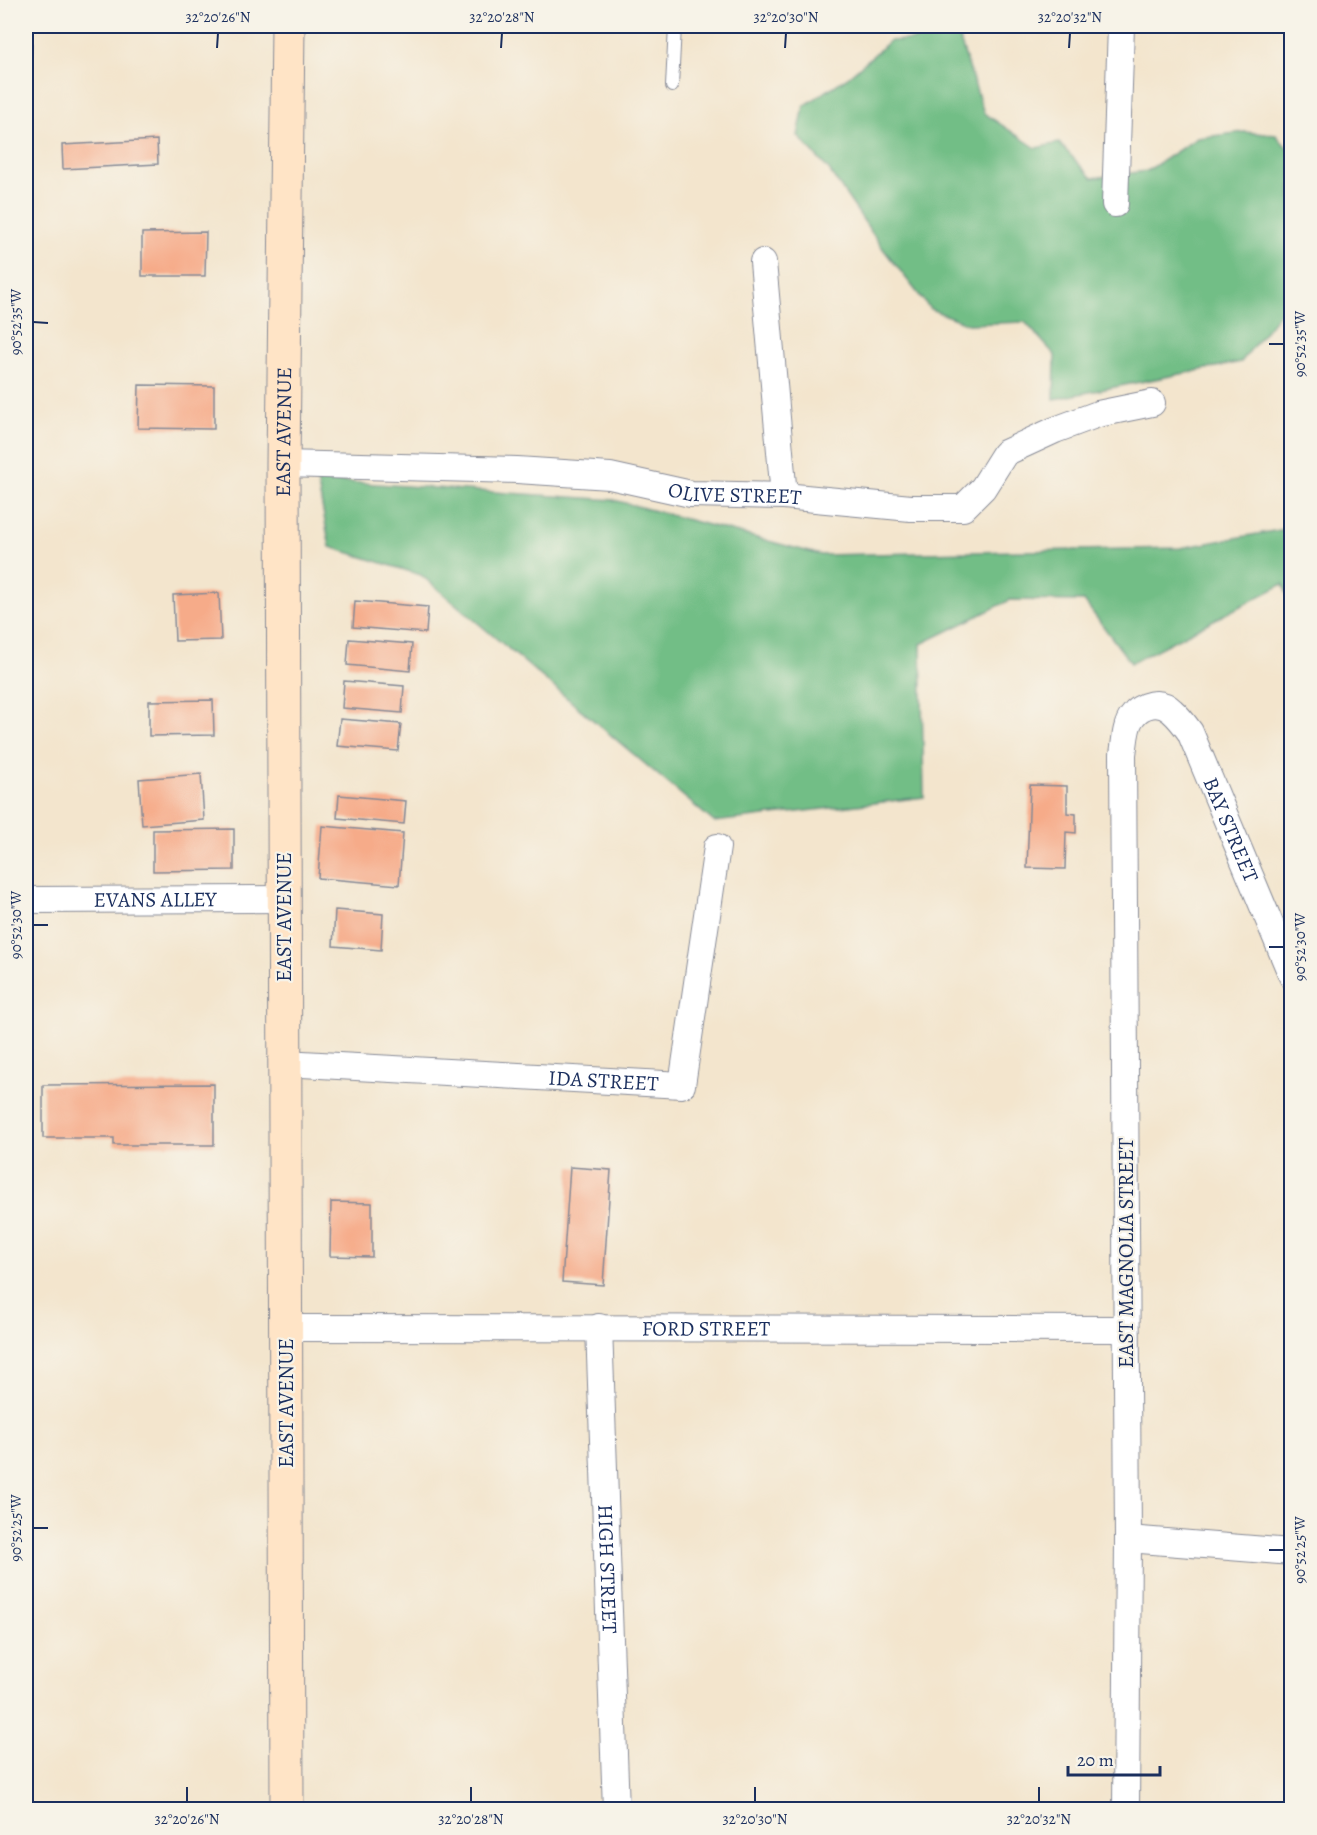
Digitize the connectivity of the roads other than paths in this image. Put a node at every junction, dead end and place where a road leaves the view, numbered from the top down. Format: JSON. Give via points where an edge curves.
{"nodes":[{"id":1,"x":288,"y":26,"type":"edge"},
{"id":2,"x":675,"y":26,"type":"edge"},
{"id":3,"x":1121,"y":26,"type":"edge"},
{"id":4,"x":672,"y":86,"type":"dead end"},
{"id":5,"x":1115,"y":204,"type":"dead end"},
{"id":6,"x":764,"y":262,"type":"dead end"},
{"id":7,"x":1152,"y":403,"type":"dead end"},
{"id":8,"x":284,"y":464,"type":"junction"},
{"id":9,"x":784,"y":496,"type":"junction"},
{"id":10,"x":1147,"y":705,"type":"joint"},
{"id":11,"x":717,"y":847,"type":"dead end"},
{"id":12,"x":284,"y":899,"type":"junction"},
{"id":13,"x":26,"y":900,"type":"edge"},
{"id":14,"x":1292,"y":976,"type":"edge"},
{"id":15,"x":284,"y":1063,"type":"junction"},
{"id":16,"x":599,"y":1327,"type":"junction"},
{"id":17,"x":286,"y":1328,"type":"junction"},
{"id":18,"x":1126,"y":1329,"type":"junction"},
{"id":19,"x":1128,"y":1539,"type":"junction"},
{"id":20,"x":1292,"y":1552,"type":"edge"},
{"id":21,"x":287,"y":1809,"type":"edge"},
{"id":22,"x":616,"y":1809,"type":"edge"},
{"id":23,"x":1126,"y":1809,"type":"edge"}],
"edges":[{"from":1,"to":8,"type":"street","name":"EAST AVENUE"},
{"from":2,"to":4,"type":"lane"},
{"from":3,"to":5,"type":"street"},
{"from":6,"to":9,"type":"street"},
{"from":7,"to":9,"type":"street","name":"OLIVE STREET","via":[[1098,414],[1054,429],[1005,453],[983,488],[963,508],[911,508]]},
{"from":8,"to":9,"type":"street","name":"OLIVE STREET","via":[[518,470],[610,476],[691,494]]},
{"from":8,"to":12,"type":"street","name":"EAST AVENUE"},
{"from":10,"to":14,"type":"street","name":"BAY STREET","via":[[1161,704],[1171,709],[1190,732]]},
{"from":10,"to":18,"type":"street","name":"EAST MAGNOLIA STREET","via":[[1131,717],[1124,754]]},
{"from":11,"to":15,"type":"street","name":"IDA STREET","via":[[682,1085]]},
{"from":12,"to":13,"type":"street","name":"EVANS ALLEY"},
{"from":12,"to":15,"type":"street","name":"EAST AVENUE"},
{"from":15,"to":17,"type":"street","name":"EAST AVENUE"},
{"from":16,"to":17,"type":"street","name":"FORD STREET"},
{"from":16,"to":18,"type":"street","name":"FORD STREET"},
{"from":16,"to":22,"type":"street","name":"HIGH STREET"},
{"from":17,"to":21,"type":"street","name":"EAST AVENUE"},
{"from":18,"to":19,"type":"street","name":"EAST MAGNOLIA STREET"},
{"from":19,"to":20,"type":"street"},
{"from":19,"to":23,"type":"street","name":"EAST MAGNOLIA STREET"}]}
